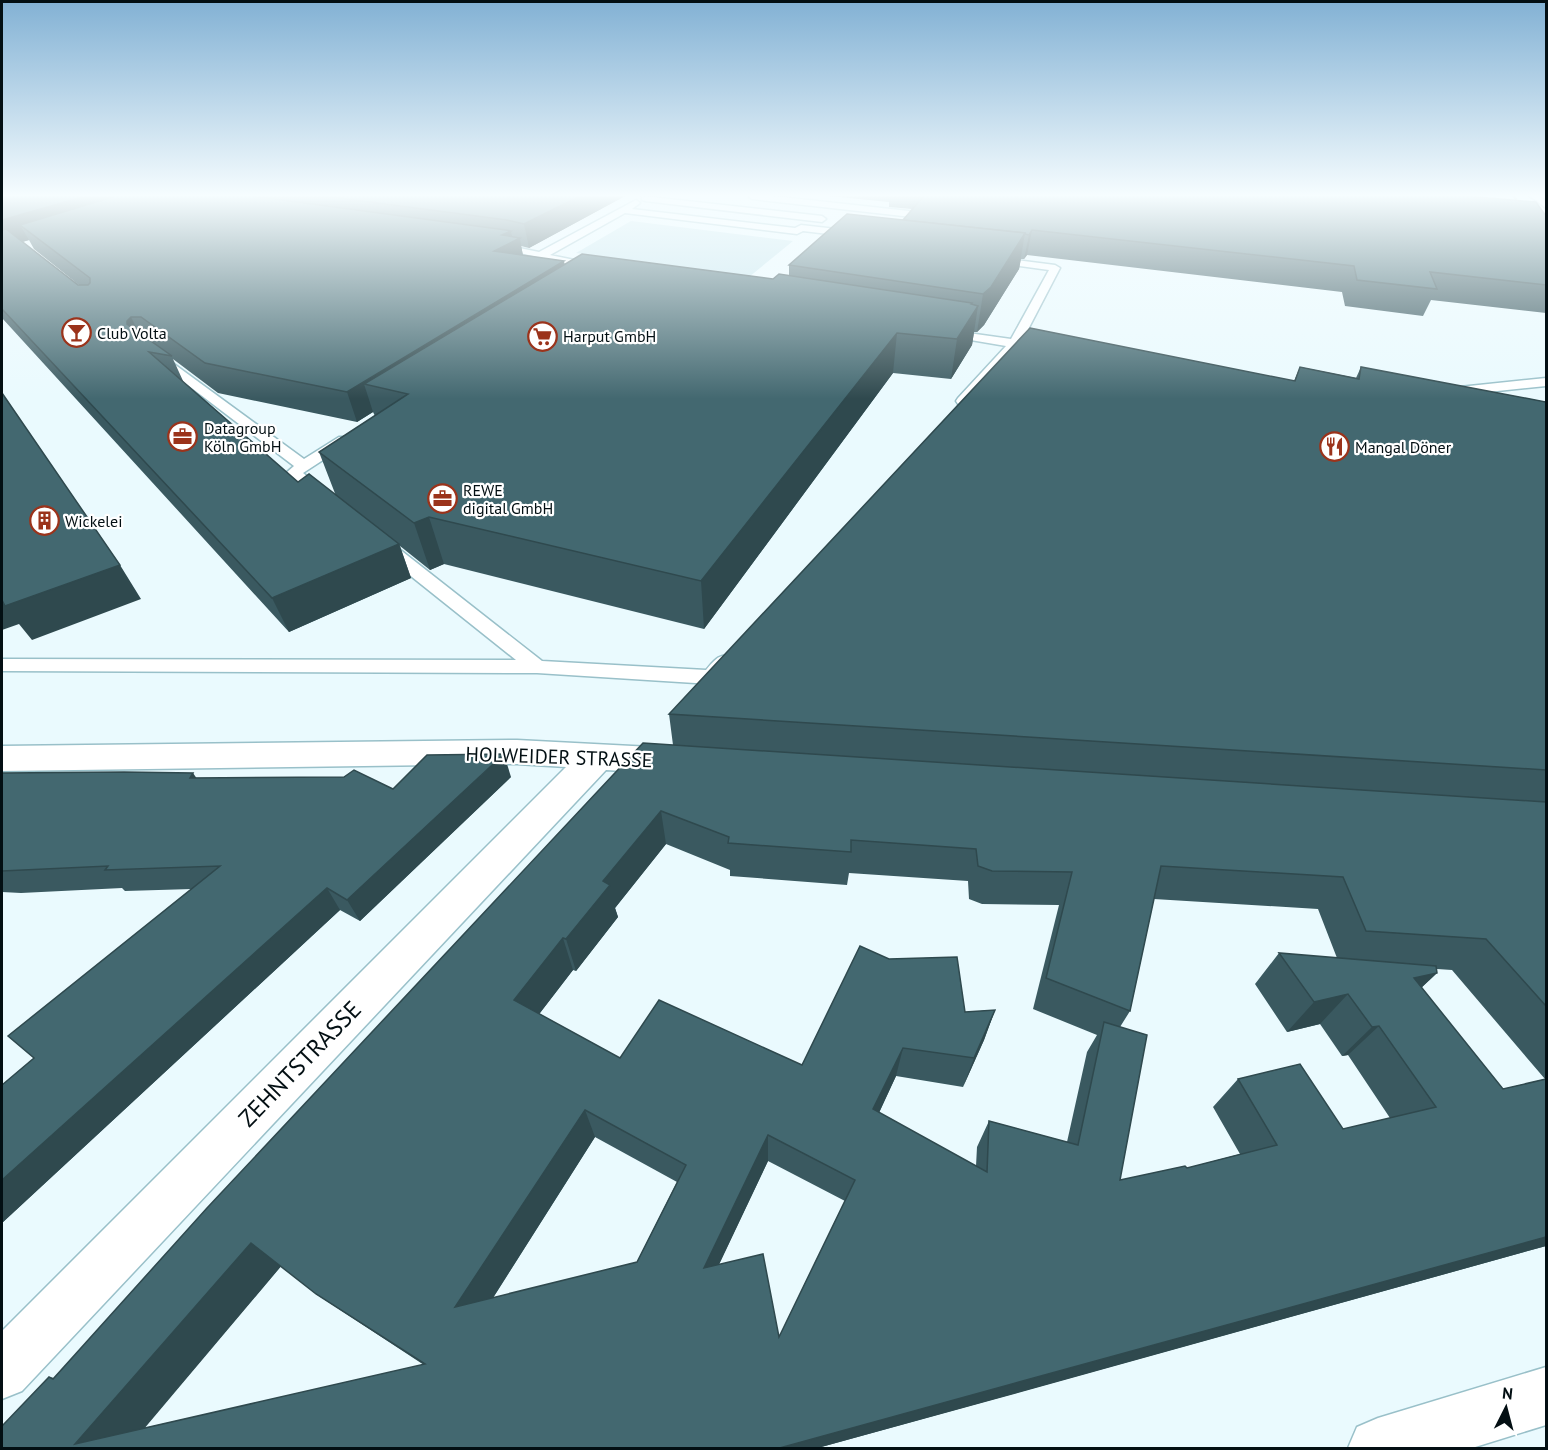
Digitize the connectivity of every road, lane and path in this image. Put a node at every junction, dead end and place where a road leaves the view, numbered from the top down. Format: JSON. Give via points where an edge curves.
{"nodes":[{"id":1,"x":579,"y":264,"type":"edge"},
{"id":2,"x":1020,"y":264,"type":"edge"},
{"id":3,"x":587,"y":283,"type":"edge"},
{"id":4,"x":934,"y":330,"type":"edge"},
{"id":5,"x":1015,"y":343,"type":"junction"},
{"id":6,"x":148,"y":350,"type":"edge"},
{"id":7,"x":1058,"y":350,"type":"edge"},
{"id":8,"x":1544,"y":384,"type":"edge"},
{"id":9,"x":1443,"y":392,"type":"edge"},
{"id":10,"x":951,"y":414,"type":"edge"},
{"id":11,"x":352,"y":434,"type":"edge"},
{"id":12,"x":304,"y":466,"type":"junction"},
{"id":13,"x":338,"y":509,"type":"edge"},
{"id":14,"x":374,"y":537,"type":"edge"},
{"id":15,"x":735,"y":651,"type":"edge"},
{"id":16,"x":2,"y":665,"type":"edge"},
{"id":17,"x":537,"y":667,"type":"junction"},
{"id":18,"x":598,"y":756,"type":"junction"},
{"id":19,"x":2,"y":758,"type":"edge"},
{"id":20,"x":706,"y":764,"type":"edge"},
{"id":21,"x":2,"y":1371,"type":"edge"},
{"id":22,"x":1546,"y":1396,"type":"edge"},
{"id":23,"x":1378,"y":1449,"type":"edge"}],
"edges":[{"from":1,"to":3,"type":"lane","via":[[606,270]]},
{"from":2,"to":5,"type":"lane","via":[[1055,268]]},
{"from":4,"to":5,"type":"lane"},
{"from":5,"to":7,"type":"lane"},
{"from":5,"to":10,"type":"lane"},
{"from":6,"to":12,"type":"lane"},
{"from":8,"to":9,"type":"lane"},
{"from":11,"to":12,"type":"lane"},
{"from":12,"to":13,"type":"lane","via":[[293,473]]},
{"from":14,"to":17,"type":"lane"},
{"from":15,"to":17,"type":"lane","via":[[711,677]]},
{"from":16,"to":17,"type":"lane"},
{"from":18,"to":19,"type":"street","name":"HOLWEIDER STRASSE","via":[[517,752]]},
{"from":18,"to":20,"type":"street","name":"HOLWEIDER STRASSE"},
{"from":18,"to":21,"type":"street","name":"ZEHNTSTRASSE"},
{"from":22,"to":23,"type":"street"}]}
